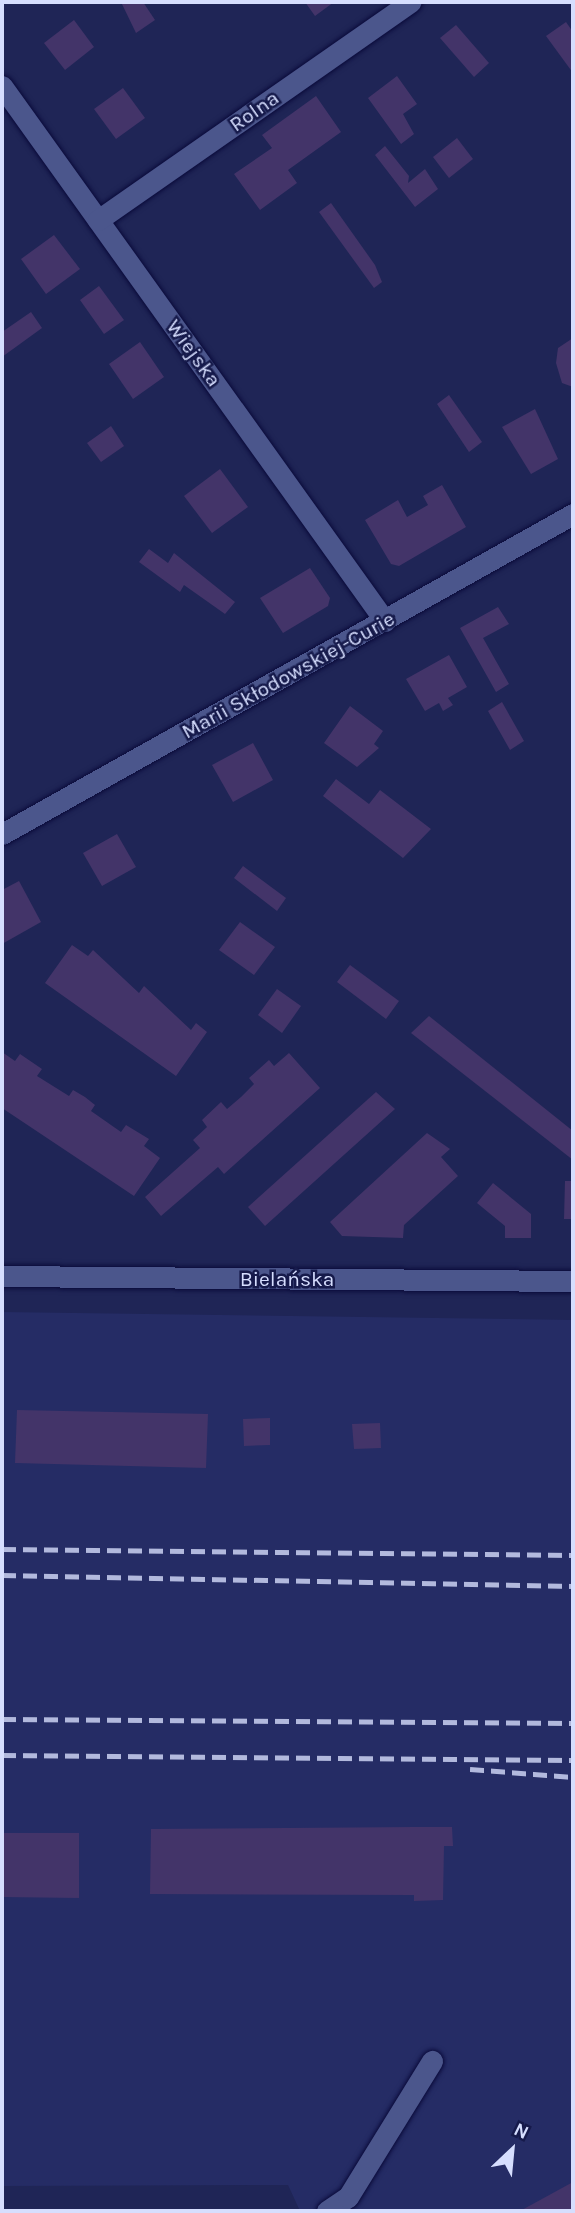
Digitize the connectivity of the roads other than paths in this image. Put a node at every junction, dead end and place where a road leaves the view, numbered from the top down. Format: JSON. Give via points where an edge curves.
{"nodes":[{"id":1,"x":410,"y":2,"type":"edge"},
{"id":2,"x":2,"y":86,"type":"edge"},
{"id":3,"x":98,"y":220,"type":"junction"},
{"id":4,"x":573,"y":514,"type":"edge"},
{"id":5,"x":385,"y":621,"type":"junction"},
{"id":6,"x":2,"y":834,"type":"edge"},
{"id":7,"x":2,"y":1276,"type":"edge"},
{"id":8,"x":573,"y":1281,"type":"edge"},
{"id":9,"x":432,"y":2061,"type":"dead end"},
{"id":10,"x":327,"y":2211,"type":"edge"}],
"edges":[{"from":1,"to":3,"type":"street","name":"Rolna"},
{"from":2,"to":3,"type":"street","name":"Wiejska"},
{"from":3,"to":5,"type":"street","name":"Wiejska"},
{"from":4,"to":5,"type":"street","name":"Marii Skłodowskiej-Curie"},
{"from":5,"to":6,"type":"street","name":"Marii Skłodowskiej-Curie"},
{"from":7,"to":8,"type":"street","name":"Bielańska"},
{"from":9,"to":10,"type":"street","via":[[348,2197]]}]}
